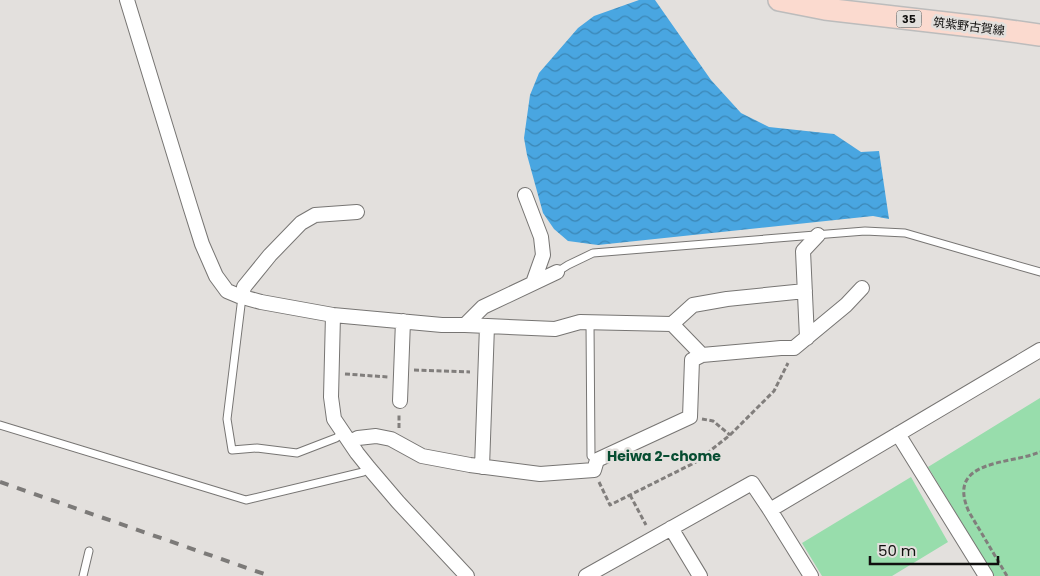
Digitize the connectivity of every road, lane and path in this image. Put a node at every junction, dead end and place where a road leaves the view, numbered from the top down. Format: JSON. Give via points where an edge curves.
{"nodes":[{"id":1,"x":127,"y":0,"type":"edge"},
{"id":2,"x":779,"y":0,"type":"edge"},
{"id":3,"x":1040,"y":35,"type":"edge"},
{"id":4,"x":525,"y":195,"type":"dead end"},
{"id":5,"x":357,"y":212,"type":"dead end"},
{"id":6,"x":818,"y":235,"type":"junction"},
{"id":7,"x":556,"y":272,"type":"joint"},
{"id":8,"x":1040,"y":272,"type":"edge"},
{"id":9,"x":533,"y":283,"type":"junction"},
{"id":10,"x":862,"y":288,"type":"dead end"},
{"id":11,"x":805,"y":291,"type":"junction"},
{"id":12,"x":242,"y":297,"type":"junction"},
{"id":13,"x":333,"y":315,"type":"junction"},
{"id":14,"x":402,"y":321,"type":"junction"},
{"id":15,"x":590,"y":323,"type":"junction"},
{"id":16,"x":672,"y":324,"type":"junction"},
{"id":17,"x":465,"y":325,"type":"junction"},
{"id":18,"x":486,"y":326,"type":"junction"},
{"id":19,"x":807,"y":338,"type":"junction"},
{"id":20,"x":794,"y":348,"type":"junction"},
{"id":21,"x":1040,"y":350,"type":"edge"},
{"id":22,"x":702,"y":354,"type":"junction"},
{"id":23,"x":485,"y":372,"type":"junction"},
{"id":24,"x":332,"y":373,"type":"junction"},
{"id":25,"x":401,"y":374,"type":"junction"},
{"id":26,"x":400,"y":401,"type":"joint"},
{"id":27,"x":690,"y":417,"type":"junction"},
{"id":28,"x":0,"y":425,"type":"edge"},
{"id":29,"x":898,"y":434,"type":"junction"},
{"id":30,"x":730,"y":435,"type":"junction"},
{"id":31,"x":347,"y":438,"type":"junction"},
{"id":32,"x":398,"y":443,"type":"junction"},
{"id":33,"x":1040,"y":452,"type":"edge"},
{"id":34,"x":595,"y":465,"type":"junction"},
{"id":35,"x":482,"y":467,"type":"junction"},
{"id":36,"x":369,"y":468,"type":"junction"},
{"id":37,"x":630,"y":495,"type":"junction"},
{"id":38,"x":770,"y":510,"type":"junction"},
{"id":39,"x":671,"y":528,"type":"junction"},
{"id":40,"x":653,"y":539,"type":"junction"},
{"id":41,"x":89,"y":551,"type":"dead end"},
{"id":42,"x":83,"y":576,"type":"edge"},
{"id":43,"x":466,"y":576,"type":"edge"},
{"id":44,"x":586,"y":576,"type":"edge"},
{"id":45,"x":700,"y":576,"type":"edge"},
{"id":46,"x":811,"y":576,"type":"edge"},
{"id":47,"x":986,"y":576,"type":"edge"},
{"id":48,"x":1007,"y":576,"type":"edge"}],
"edges":[{"from":1,"to":12,"type":"street","via":[[202,244],[216,276],[227,291]]},
{"from":2,"to":3,"type":"main road","name":"筑紫野古賀線","number":"35","via":[[825,10]]},
{"from":4,"to":9,"type":"street","via":[[541,237],[543,255]]},
{"from":5,"to":12,"type":"street","via":[[315,215],[301,223],[244,287]]},
{"from":6,"to":7,"type":"lane","via":[[593,252]]},
{"from":6,"to":8,"type":"lane","via":[[865,231],[905,233]]},
{"from":6,"to":11,"type":"street","via":[[803,251]]},
{"from":7,"to":9,"type":"street"},
{"from":9,"to":17,"type":"street","via":[[483,307]]},
{"from":10,"to":19,"type":"street","via":[[846,306]]},
{"from":11,"to":16,"type":"street","via":[[693,305]]},
{"from":11,"to":19,"type":"street"},
{"from":12,"to":13,"type":"street"},
{"from":12,"to":31,"type":"lane","via":[[227,419],[232,450],[257,448],[297,454],[336,438]]},
{"from":13,"to":14,"type":"street"},
{"from":13,"to":24,"type":"street"},
{"from":14,"to":17,"type":"street"},
{"from":14,"to":25,"type":"street"},
{"from":15,"to":16,"type":"street"},
{"from":15,"to":18,"type":"street","via":[[580,322],[555,329]]},
{"from":15,"to":34,"type":"lane","via":[[591,456]]},
{"from":16,"to":22,"type":"street"},
{"from":17,"to":18,"type":"street"},
{"from":18,"to":23,"type":"street"},
{"from":19,"to":20,"type":"street"},
{"from":20,"to":22,"type":"street"},
{"from":20,"to":30,"type":"path","via":[[774,391]]},
{"from":21,"to":29,"type":"street"},
{"from":22,"to":27,"type":"street","via":[[692,360]]},
{"from":23,"to":25,"type":"path"},
{"from":23,"to":35,"type":"street"},
{"from":24,"to":25,"type":"path"},
{"from":24,"to":31,"type":"street","via":[[334,418]]},
{"from":25,"to":26,"type":"street"},
{"from":26,"to":32,"type":"path"},
{"from":27,"to":30,"type":"path","via":[[713,421]]},
{"from":27,"to":34,"type":"street"},
{"from":28,"to":36,"type":"lane","via":[[246,500]]},
{"from":29,"to":38,"type":"street"},
{"from":29,"to":47,"type":"street"},
{"from":30,"to":37,"type":"path","via":[[696,462]]},
{"from":31,"to":32,"type":"street","via":[[376,436]]},
{"from":31,"to":36,"type":"street"},
{"from":32,"to":35,"type":"street","via":[[422,456]]},
{"from":33,"to":48,"type":"path","via":[[977,469],[963,489],[969,512]]},
{"from":34,"to":35,"type":"street","via":[[540,474]]},
{"from":34,"to":37,"type":"path","via":[[610,505]]},
{"from":36,"to":43,"type":"street"},
{"from":37,"to":40,"type":"path"},
{"from":38,"to":39,"type":"street","via":[[752,483]]},
{"from":38,"to":46,"type":"street"},
{"from":39,"to":40,"type":"street"},
{"from":39,"to":45,"type":"street"},
{"from":40,"to":44,"type":"street"},
{"from":41,"to":42,"type":"lane"}]}
